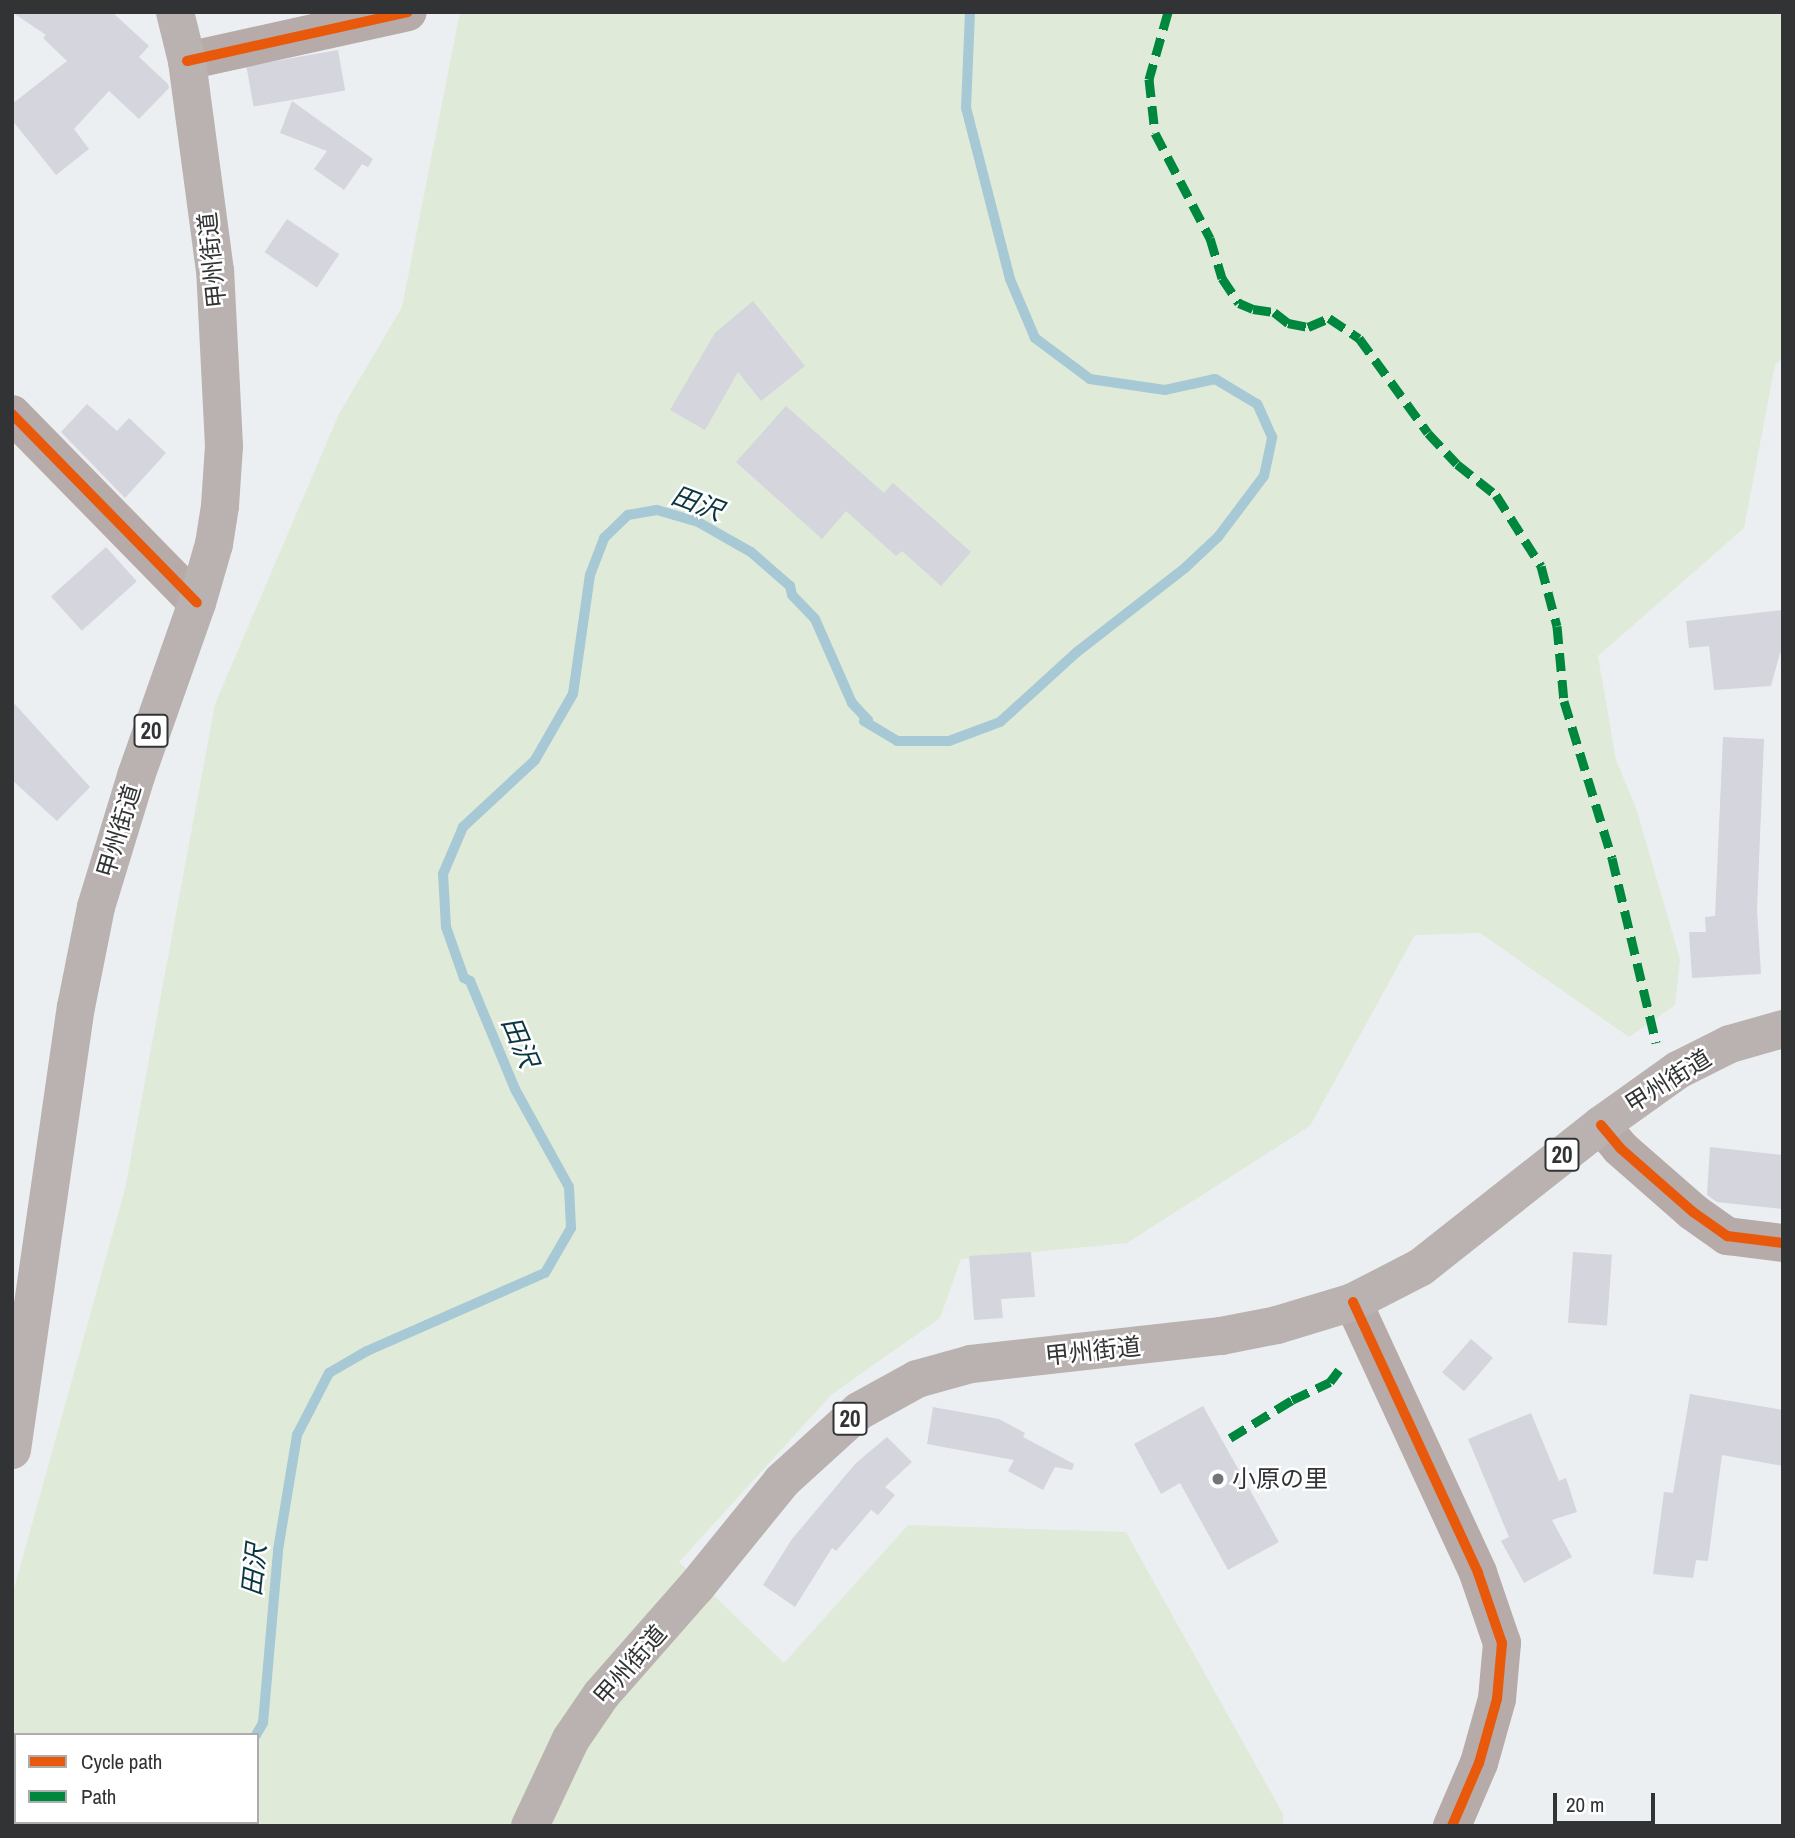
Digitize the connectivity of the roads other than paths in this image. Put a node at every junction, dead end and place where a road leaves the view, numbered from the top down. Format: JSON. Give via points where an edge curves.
{"nodes":[{"id":1,"x":175,"y":12,"type":"edge"},
{"id":2,"x":408,"y":12,"type":"edge"},
{"id":3,"x":187,"y":61,"type":"junction"},
{"id":4,"x":12,"y":414,"type":"edge"},
{"id":5,"x":197,"y":603,"type":"junction"},
{"id":6,"x":1783,"y":1029,"type":"edge"},
{"id":7,"x":1601,"y":1125,"type":"junction"},
{"id":8,"x":1783,"y":1243,"type":"edge"},
{"id":9,"x":1353,"y":1302,"type":"junction"},
{"id":10,"x":12,"y":1450,"type":"edge"},
{"id":11,"x":530,"y":1826,"type":"edge"},
{"id":12,"x":1452,"y":1826,"type":"edge"}],
"edges":[{"from":1,"to":3,"type":"highway","name":"甲州街道","number":"20"},
{"from":2,"to":3,"type":"street"},
{"from":3,"to":5,"type":"highway","name":"甲州街道","number":"20","via":[[215,271],[224,446],[214,544]]},
{"from":4,"to":5,"type":"street"},
{"from":5,"to":10,"type":"highway","name":"甲州街道","number":"20","via":[[96,907],[76,1007]]},
{"from":6,"to":7,"type":"highway","name":"甲州街道","number":"20","via":[[1730,1044],[1678,1070]]},
{"from":7,"to":8,"type":"street","via":[[1620,1148],[1727,1236]]},
{"from":7,"to":9,"type":"highway","name":"甲州街道","number":"20","via":[[1421,1267]]},
{"from":9,"to":11,"type":"highway","name":"甲州街道","number":"20","via":[[1221,1336],[971,1364],[917,1379],[859,1410],[782,1481],[601,1695],[571,1739]]},
{"from":9,"to":12,"type":"street","via":[[1473,1562],[1502,1643],[1497,1699],[1479,1763]]}]}
